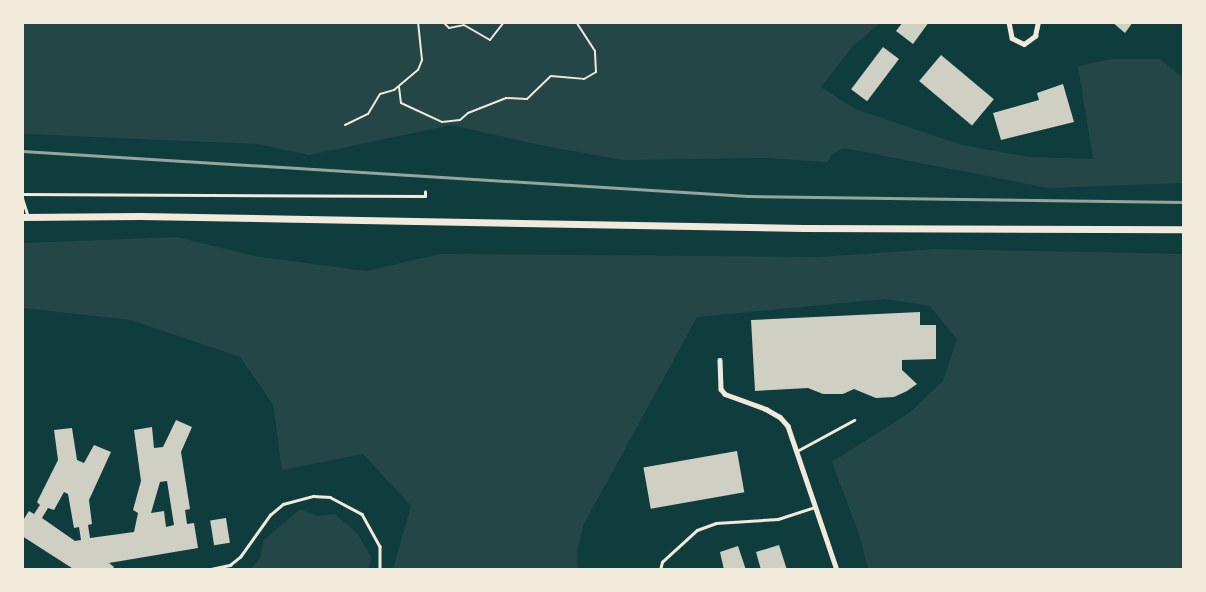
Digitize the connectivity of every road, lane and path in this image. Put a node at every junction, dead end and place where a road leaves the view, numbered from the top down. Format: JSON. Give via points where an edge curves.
{"nodes":[{"id":1,"x":418,"y":22,"type":"edge"},
{"id":2,"x":443,"y":22,"type":"edge"},
{"id":3,"x":504,"y":22,"type":"edge"},
{"id":4,"x":576,"y":22,"type":"edge"},
{"id":5,"x":1009,"y":22,"type":"edge"},
{"id":6,"x":1038,"y":22,"type":"edge"},
{"id":7,"x":399,"y":87,"type":"junction"},
{"id":8,"x":345,"y":125,"type":"dead end"},
{"id":9,"x":424,"y":192,"type":"dead end"},
{"id":10,"x":22,"y":196,"type":"edge"},
{"id":11,"x":26,"y":217,"type":"edge"},
{"id":12,"x":1184,"y":229,"type":"edge"},
{"id":13,"x":720,"y":360,"type":"dead end"},
{"id":14,"x":854,"y":420,"type":"dead end"},
{"id":15,"x":798,"y":451,"type":"junction"},
{"id":16,"x":817,"y":506,"type":"junction"},
{"id":17,"x":206,"y":570,"type":"edge"},
{"id":18,"x":380,"y":570,"type":"edge"},
{"id":19,"x":660,"y":570,"type":"edge"},
{"id":20,"x":837,"y":570,"type":"edge"}],
"edges":[{"from":1,"to":7,"type":"path","via":[[422,60],[418,70]]},
{"from":2,"to":3,"type":"path","via":[[449,28],[464,25],[490,40]]},
{"from":4,"to":7,"type":"path","via":[[595,51],[596,72],[584,79],[551,76],[527,99],[506,98],[468,113],[460,120],[442,122],[407,108],[401,103]]},
{"from":5,"to":6,"type":"street","via":[[1012,38],[1024,44],[1035,36]]},
{"from":7,"to":8,"type":"path","via":[[380,94],[368,114]]},
{"from":9,"to":10,"type":"lane","via":[[425,196]]},
{"from":10,"to":11,"type":"lane"},
{"from":11,"to":12,"type":"main road","via":[[140,216],[804,228]]},
{"from":13,"to":15,"type":"street","via":[[721,389],[725,394],[780,417]]},
{"from":14,"to":15,"type":"lane"},
{"from":15,"to":16,"type":"street"},
{"from":16,"to":19,"type":"lane","via":[[778,519],[716,523],[697,530],[662,562]]},
{"from":16,"to":20,"type":"street"},
{"from":17,"to":18,"type":"lane","via":[[230,565],[240,557],[270,515],[283,504],[313,496],[330,497],[362,514],[380,546]]}]}
